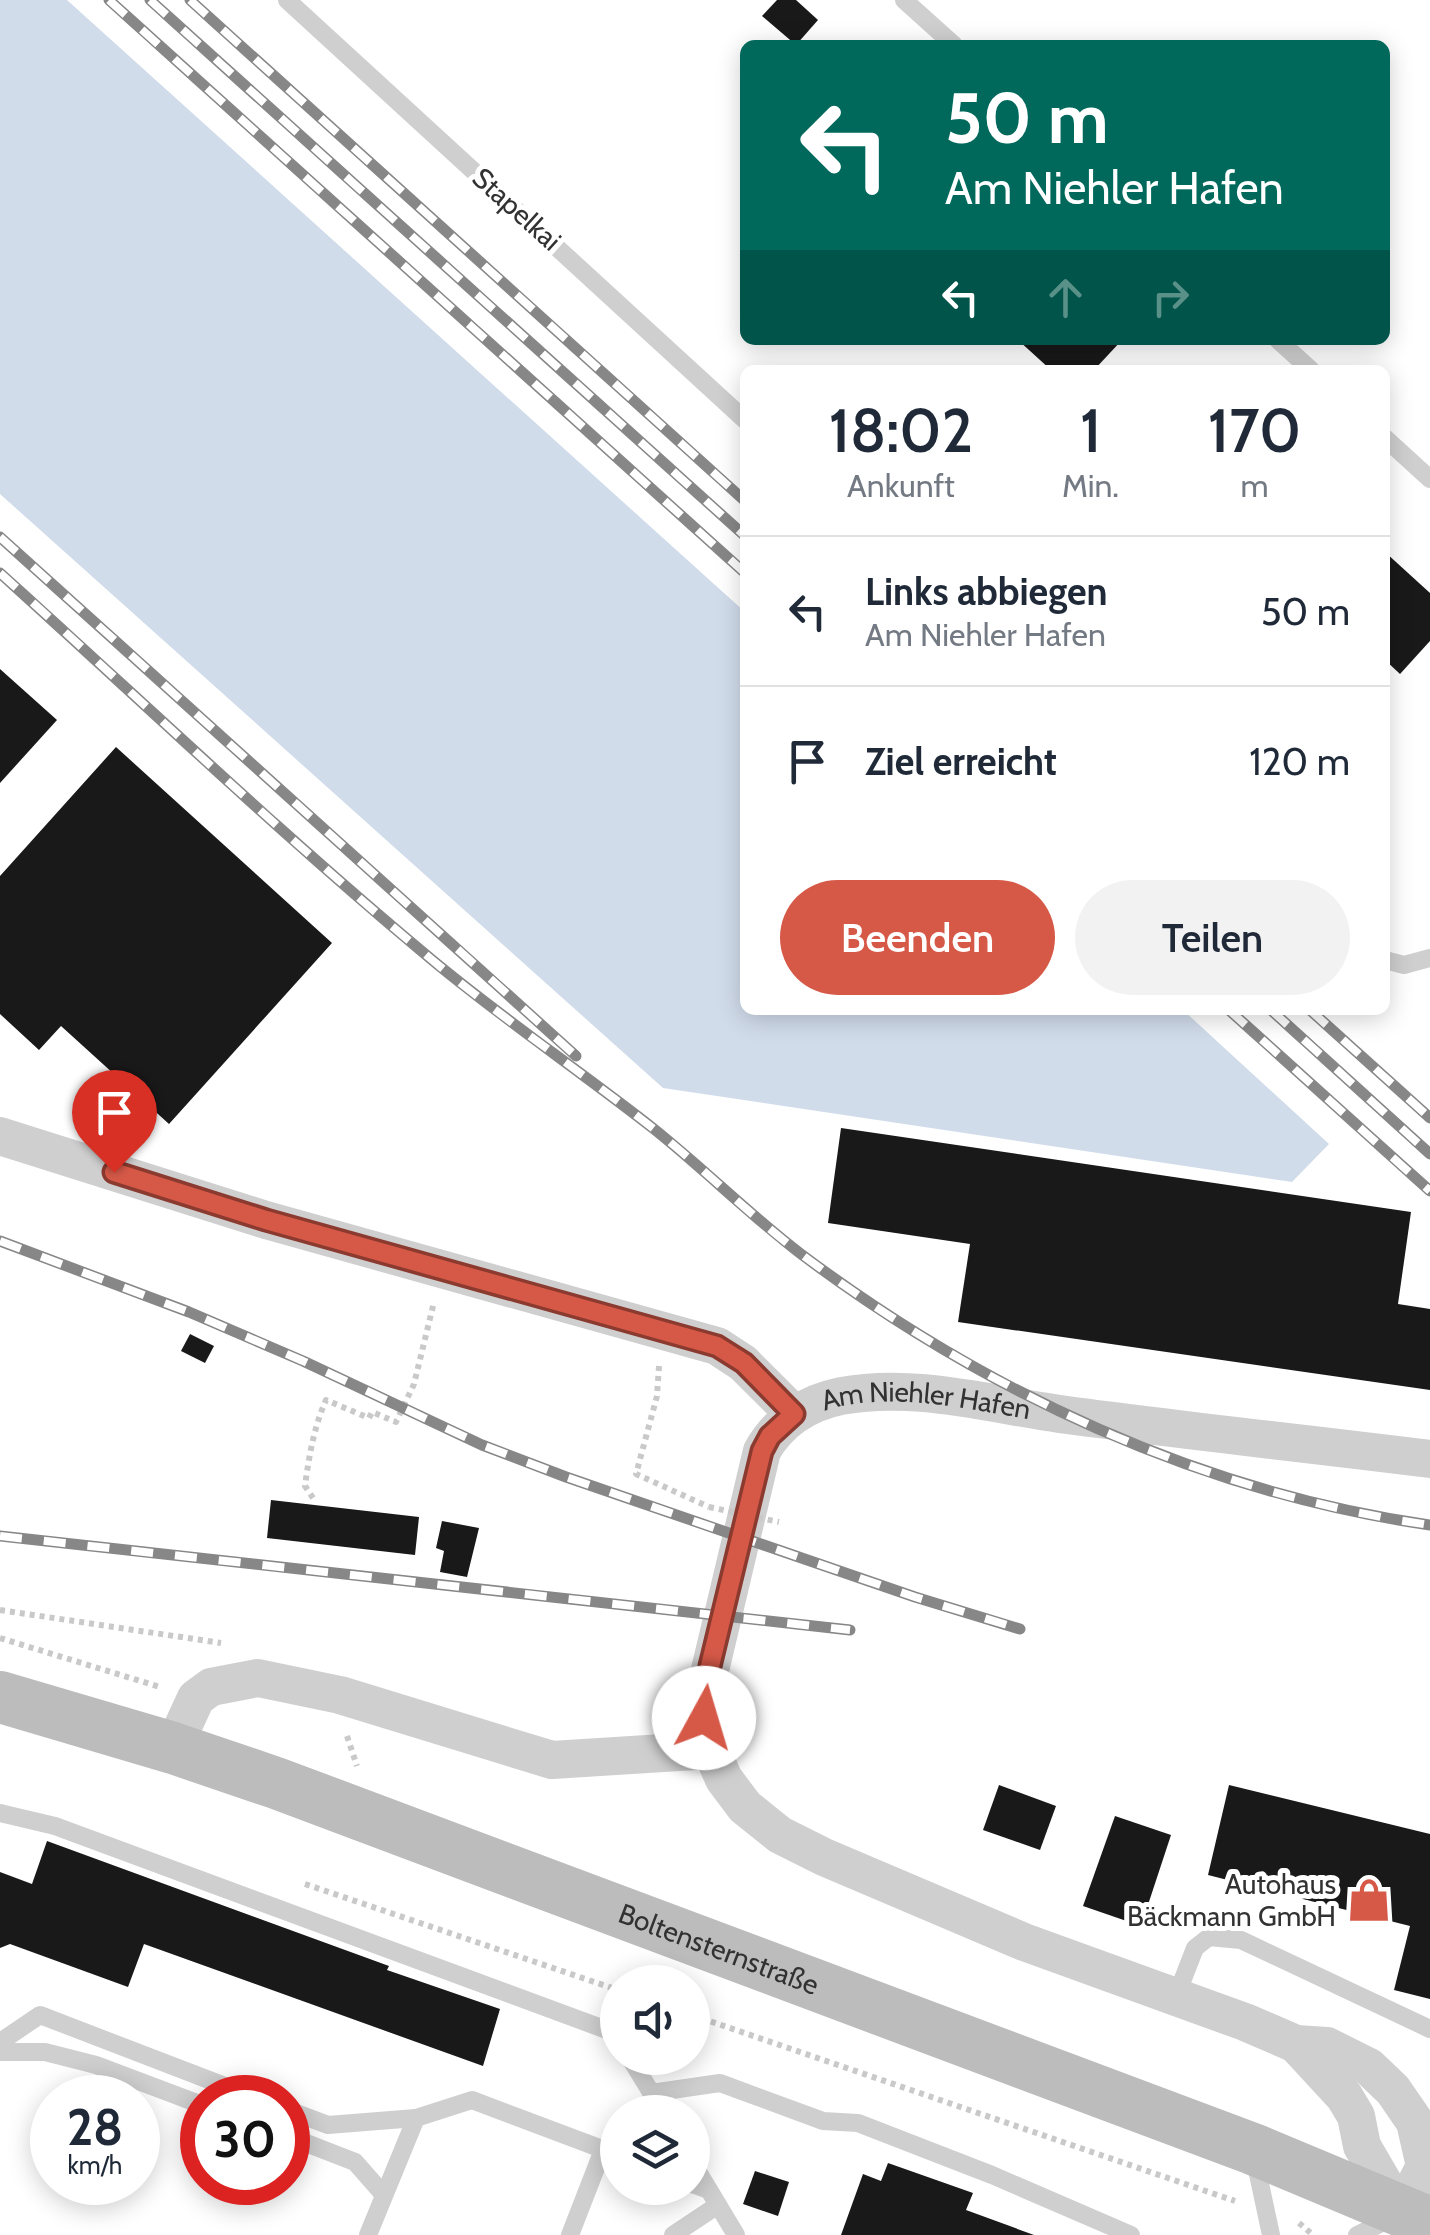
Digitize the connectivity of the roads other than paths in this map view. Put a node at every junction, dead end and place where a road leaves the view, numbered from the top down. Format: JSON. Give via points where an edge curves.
{"nodes":[{"id":1,"x":288,"y":0,"type":"edge"},
{"id":2,"x":904,"y":0,"type":"edge"},
{"id":3,"x":948,"y":40,"type":"edge"},
{"id":4,"x":1283,"y":345,"type":"edge"},
{"id":5,"x":1305,"y":365,"type":"edge"},
{"id":6,"x":740,"y":415,"type":"edge"},
{"id":7,"x":1390,"y":443,"type":"edge"},
{"id":8,"x":1430,"y":479,"type":"edge"},
{"id":9,"x":1430,"y":958,"type":"edge"},
{"id":10,"x":1390,"y":961,"type":"edge"},
{"id":11,"x":0,"y":1136,"type":"edge"},
{"id":12,"x":794,"y":1414,"type":"junction"},
{"id":13,"x":1430,"y":1459,"type":"edge"},
{"id":14,"x":0,"y":1697,"type":"edge"},
{"id":15,"x":173,"y":1748,"type":"junction"},
{"id":16,"x":711,"y":1750,"type":"junction"},
{"id":17,"x":0,"y":1813,"type":"edge"},
{"id":18,"x":1176,"y":1997,"type":"junction"},
{"id":19,"x":600,"y":2027,"type":"edge"},
{"id":20,"x":1430,"y":2029,"type":"edge"},
{"id":21,"x":0,"y":2042,"type":"edge"},
{"id":22,"x":1296,"y":2044,"type":"junction"},
{"id":23,"x":0,"y":2052,"type":"edge"},
{"id":24,"x":196,"y":2075,"type":"edge"},
{"id":25,"x":640,"y":2075,"type":"edge"},
{"id":26,"x":651,"y":2092,"type":"junction"},
{"id":27,"x":653,"y":2095,"type":"edge"},
{"id":28,"x":180,"y":2097,"type":"edge"},
{"id":29,"x":310,"y":2118,"type":"edge"},
{"id":30,"x":416,"y":2118,"type":"junction"},
{"id":31,"x":310,"y":2145,"type":"edge"},
{"id":32,"x":600,"y":2149,"type":"edge"},
{"id":33,"x":1252,"y":2150,"type":"junction"},
{"id":34,"x":600,"y":2174,"type":"edge"},
{"id":35,"x":384,"y":2195,"type":"junction"},
{"id":36,"x":710,"y":2199,"type":"edge"},
{"id":37,"x":697,"y":2205,"type":"edge"},
{"id":38,"x":1395,"y":2226,"type":"edge"},
{"id":39,"x":368,"y":2235,"type":"edge"},
{"id":40,"x":570,"y":2235,"type":"edge"},
{"id":41,"x":673,"y":2235,"type":"edge"},
{"id":42,"x":736,"y":2235,"type":"edge"},
{"id":43,"x":1131,"y":2235,"type":"edge"},
{"id":44,"x":1271,"y":2235,"type":"edge"}],
"edges":[{"from":1,"to":6,"type":"lane","name":"Stapelkai"},
{"from":2,"to":3,"type":"lane"},
{"from":4,"to":5,"type":"lane"},
{"from":7,"to":8,"type":"lane"},
{"from":9,"to":10,"type":"lane"},
{"from":11,"to":12,"type":"street","name":"Am Niehler Hafen","via":[[266,1220],[717,1346],[744,1363]]},
{"from":12,"to":13,"type":"street","name":"Am Niehler Hafen","via":[[838,1397],[895,1390]]},
{"from":12,"to":16,"type":"street","via":[[770,1436],[748,1500],[706,1687]]},
{"from":14,"to":15,"type":"main road","name":"Boltensternstraße"},
{"from":15,"to":16,"type":"street","via":[[196,1698],[211,1687],[258,1678],[340,1695],[552,1760]]},
{"from":15,"to":33,"type":"main road","name":"Boltensternstraße"},
{"from":16,"to":18,"type":"street","via":[[745,1806],[780,1835],[1024,1942]]},
{"from":17,"to":19,"type":"lane","via":[[55,1826]]},
{"from":18,"to":20,"type":"lane","via":[[1195,1948],[1209,1937],[1241,1940]]},
{"from":18,"to":22,"type":"street"},
{"from":21,"to":24,"type":"lane","via":[[40,2015]]},
{"from":22,"to":38,"type":"street","via":[[1356,2116]]},
{"from":22,"to":38,"type":"street","via":[[1326,2046],[1368,2068],[1415,2122],[1424,2166]]},
{"from":23,"to":28,"type":"lane","via":[[45,2052]]},
{"from":25,"to":26,"type":"lane"},
{"from":26,"to":27,"type":"lane"},
{"from":26,"to":43,"type":"lane","via":[[720,2082],[822,2121],[858,2122]]},
{"from":29,"to":30,"type":"lane","via":[[328,2125]]},
{"from":30,"to":32,"type":"lane","via":[[472,2100]]},
{"from":30,"to":35,"type":"lane"},
{"from":31,"to":35,"type":"lane","via":[[355,2162]]},
{"from":33,"to":38,"type":"main road","name":"Boltensternstraße"},
{"from":33,"to":44,"type":"lane"},
{"from":34,"to":40,"type":"lane"},
{"from":35,"to":39,"type":"lane"},
{"from":36,"to":42,"type":"lane"},
{"from":37,"to":41,"type":"lane"}]}
